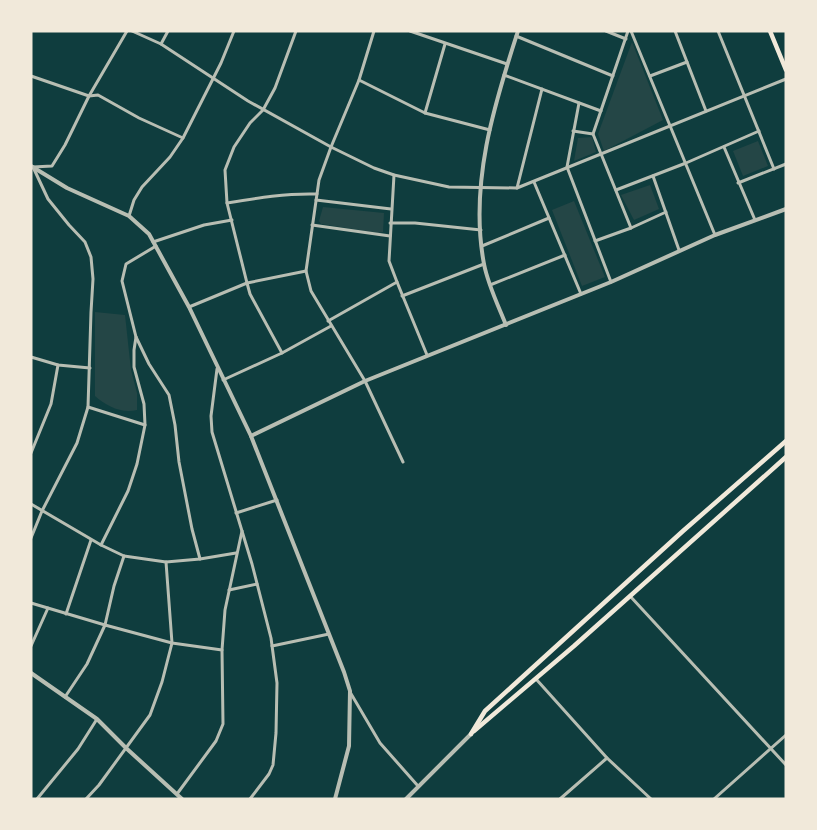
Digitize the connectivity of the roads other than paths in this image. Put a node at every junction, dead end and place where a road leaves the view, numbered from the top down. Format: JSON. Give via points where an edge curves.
{"nodes":[{"id":1,"x":127,"y":31,"type":"edge"},
{"id":2,"x":132,"y":31,"type":"edge"},
{"id":3,"x":168,"y":31,"type":"edge"},
{"id":4,"x":234,"y":31,"type":"edge"},
{"id":5,"x":296,"y":31,"type":"edge"},
{"id":6,"x":410,"y":31,"type":"edge"},
{"id":7,"x":518,"y":31,"type":"edge"},
{"id":8,"x":606,"y":31,"type":"edge"},
{"id":9,"x":630,"y":31,"type":"edge"},
{"id":10,"x":675,"y":31,"type":"edge"},
{"id":11,"x":718,"y":31,"type":"edge"},
{"id":12,"x":770,"y":31,"type":"edge"},
{"id":13,"x":374,"y":32,"type":"edge"},
{"id":14,"x":516,"y":36,"type":"junction"},
{"id":15,"x":626,"y":39,"type":"junction"},
{"id":16,"x":161,"y":44,"type":"junction"},
{"id":17,"x":446,"y":44,"type":"junction"},
{"id":18,"x":687,"y":62,"type":"junction"},
{"id":19,"x":507,"y":64,"type":"junction"},
{"id":20,"x":786,"y":70,"type":"edge"},
{"id":21,"x":504,"y":75,"type":"junction"},
{"id":22,"x":31,"y":76,"type":"edge"},
{"id":23,"x":613,"y":76,"type":"junction"},
{"id":24,"x":650,"y":76,"type":"junction"},
{"id":25,"x":212,"y":78,"type":"junction"},
{"id":26,"x":786,"y":79,"type":"edge"},
{"id":27,"x":359,"y":80,"type":"junction"},
{"id":28,"x":542,"y":89,"type":"junction"},
{"id":29,"x":745,"y":95,"type":"junction"},
{"id":30,"x":89,"y":96,"type":"junction"},
{"id":31,"x":579,"y":103,"type":"junction"},
{"id":32,"x":263,"y":110,"type":"junction"},
{"id":33,"x":601,"y":110,"type":"junction"},
{"id":34,"x":706,"y":111,"type":"junction"},
{"id":35,"x":425,"y":113,"type":"junction"},
{"id":36,"x":671,"y":126,"type":"junction"},
{"id":37,"x":490,"y":130,"type":"junction"},
{"id":38,"x":573,"y":131,"type":"junction"},
{"id":39,"x":759,"y":131,"type":"junction"},
{"id":40,"x":593,"y":134,"type":"junction"},
{"id":41,"x":183,"y":138,"type":"junction"},
{"id":42,"x":331,"y":147,"type":"junction"},
{"id":43,"x":724,"y":147,"type":"junction"},
{"id":44,"x":601,"y":154,"type":"junction"},
{"id":45,"x":686,"y":163,"type":"junction"},
{"id":46,"x":786,"y":164,"type":"edge"},
{"id":47,"x":32,"y":167,"type":"edge"},
{"id":48,"x":567,"y":167,"type":"junction"},
{"id":49,"x":774,"y":169,"type":"junction"},
{"id":50,"x":394,"y":176,"type":"junction"},
{"id":51,"x":653,"y":176,"type":"junction"},
{"id":52,"x":534,"y":182,"type":"junction"},
{"id":53,"x":738,"y":183,"type":"junction"},
{"id":54,"x":480,"y":188,"type":"junction"},
{"id":55,"x":517,"y":188,"type":"junction"},
{"id":56,"x":616,"y":190,"type":"junction"},
{"id":57,"x":317,"y":194,"type":"junction"},
{"id":58,"x":316,"y":200,"type":"junction"},
{"id":59,"x":227,"y":203,"type":"junction"},
{"id":60,"x":391,"y":208,"type":"junction"},
{"id":61,"x":786,"y":209,"type":"edge"},
{"id":62,"x":666,"y":212,"type":"junction"},
{"id":63,"x":129,"y":216,"type":"junction"},
{"id":64,"x":549,"y":218,"type":"junction"},
{"id":65,"x":232,"y":220,"type":"junction"},
{"id":66,"x":755,"y":220,"type":"junction"},
{"id":67,"x":390,"y":223,"type":"junction"},
{"id":68,"x":312,"y":225,"type":"junction"},
{"id":69,"x":632,"y":228,"type":"junction"},
{"id":70,"x":480,"y":230,"type":"junction"},
{"id":71,"x":715,"y":235,"type":"junction"},
{"id":72,"x":390,"y":236,"type":"junction"},
{"id":73,"x":595,"y":241,"type":"junction"},
{"id":74,"x":155,"y":244,"type":"junction"},
{"id":75,"x":482,"y":246,"type":"junction"},
{"id":76,"x":679,"y":250,"type":"junction"},
{"id":77,"x":565,"y":255,"type":"junction"},
{"id":78,"x":484,"y":264,"type":"junction"},
{"id":79,"x":306,"y":270,"type":"junction"},
{"id":80,"x":397,"y":282,"type":"junction"},
{"id":81,"x":611,"y":282,"type":"junction"},
{"id":82,"x":247,"y":283,"type":"junction"},
{"id":83,"x":490,"y":285,"type":"junction"},
{"id":84,"x":581,"y":294,"type":"junction"},
{"id":85,"x":402,"y":296,"type":"junction"},
{"id":86,"x":189,"y":307,"type":"junction"},
{"id":87,"x":328,"y":322,"type":"junction"},
{"id":88,"x":506,"y":325,"type":"junction"},
{"id":89,"x":331,"y":326,"type":"junction"},
{"id":90,"x":136,"y":337,"type":"junction"},
{"id":91,"x":282,"y":353,"type":"junction"},
{"id":92,"x":427,"y":355,"type":"junction"},
{"id":93,"x":31,"y":357,"type":"edge"},
{"id":94,"x":58,"y":365,"type":"junction"},
{"id":95,"x":90,"y":368,"type":"junction"},
{"id":96,"x":217,"y":369,"type":"junction"},
{"id":97,"x":223,"y":380,"type":"junction"},
{"id":98,"x":365,"y":381,"type":"junction"},
{"id":99,"x":88,"y":407,"type":"junction"},
{"id":100,"x":145,"y":425,"type":"junction"},
{"id":101,"x":251,"y":436,"type":"junction"},
{"id":102,"x":786,"y":441,"type":"edge"},
{"id":103,"x":31,"y":453,"type":"edge"},
{"id":104,"x":786,"y":457,"type":"edge"},
{"id":105,"x":402,"y":462,"type":"dead end"},
{"id":106,"x":277,"y":500,"type":"junction"},
{"id":107,"x":31,"y":504,"type":"edge"},
{"id":108,"x":42,"y":511,"type":"junction"},
{"id":109,"x":236,"y":513,"type":"junction"},
{"id":110,"x":242,"y":530,"type":"junction"},
{"id":111,"x":31,"y":538,"type":"edge"},
{"id":112,"x":92,"y":540,"type":"junction"},
{"id":113,"x":101,"y":545,"type":"junction"},
{"id":114,"x":236,"y":553,"type":"junction"},
{"id":115,"x":124,"y":556,"type":"junction"},
{"id":116,"x":200,"y":559,"type":"junction"},
{"id":117,"x":166,"y":562,"type":"junction"},
{"id":118,"x":257,"y":584,"type":"junction"},
{"id":119,"x":229,"y":590,"type":"junction"},
{"id":120,"x":630,"y":596,"type":"junction"},
{"id":121,"x":31,"y":603,"type":"edge"},
{"id":122,"x":48,"y":608,"type":"junction"},
{"id":123,"x":66,"y":614,"type":"junction"},
{"id":124,"x":105,"y":626,"type":"junction"},
{"id":125,"x":329,"y":634,"type":"junction"},
{"id":126,"x":172,"y":643,"type":"junction"},
{"id":127,"x":31,"y":646,"type":"edge"},
{"id":128,"x":272,"y":646,"type":"junction"},
{"id":129,"x":222,"y":650,"type":"junction"},
{"id":130,"x":31,"y":673,"type":"edge"},
{"id":131,"x":536,"y":679,"type":"junction"},
{"id":132,"x":350,"y":691,"type":"junction"},
{"id":133,"x":65,"y":696,"type":"junction"},
{"id":134,"x":97,"y":719,"type":"junction"},
{"id":135,"x":471,"y":734,"type":"junction"},
{"id":136,"x":786,"y":736,"type":"edge"},
{"id":137,"x":126,"y":748,"type":"junction"},
{"id":138,"x":771,"y":750,"type":"junction"},
{"id":139,"x":606,"y":758,"type":"junction"},
{"id":140,"x":786,"y":765,"type":"edge"},
{"id":141,"x":418,"y":786,"type":"junction"},
{"id":142,"x":177,"y":794,"type":"junction"},
{"id":143,"x":182,"y":798,"type":"edge"},
{"id":144,"x":37,"y":799,"type":"edge"},
{"id":145,"x":86,"y":799,"type":"edge"},
{"id":146,"x":250,"y":799,"type":"edge"},
{"id":147,"x":335,"y":799,"type":"edge"},
{"id":148,"x":406,"y":799,"type":"edge"},
{"id":149,"x":560,"y":799,"type":"edge"},
{"id":150,"x":651,"y":799,"type":"edge"},
{"id":151,"x":714,"y":799,"type":"edge"}],
"edges":[{"from":1,"to":30,"type":"street"},
{"from":2,"to":16,"type":"street"},
{"from":3,"to":16,"type":"street"},
{"from":4,"to":25,"type":"street"},
{"from":5,"to":32,"type":"street","via":[[282,72]]},
{"from":6,"to":17,"type":"street"},
{"from":7,"to":14,"type":"street"},
{"from":8,"to":15,"type":"street"},
{"from":9,"to":15,"type":"street"},
{"from":9,"to":24,"type":"street"},
{"from":10,"to":18,"type":"street"},
{"from":11,"to":29,"type":"street"},
{"from":12,"to":20,"type":"main road"},
{"from":13,"to":27,"type":"street"},
{"from":14,"to":19,"type":"street"},
{"from":14,"to":23,"type":"street"},
{"from":15,"to":23,"type":"street"},
{"from":16,"to":25,"type":"street"},
{"from":17,"to":19,"type":"street"},
{"from":17,"to":35,"type":"street"},
{"from":18,"to":24,"type":"street"},
{"from":18,"to":34,"type":"street"},
{"from":19,"to":21,"type":"street"},
{"from":21,"to":28,"type":"street"},
{"from":21,"to":37,"type":"street"},
{"from":22,"to":30,"type":"street"},
{"from":23,"to":33,"type":"street"},
{"from":24,"to":36,"type":"street"},
{"from":25,"to":32,"type":"street"},
{"from":25,"to":41,"type":"street"},
{"from":26,"to":29,"type":"street"},
{"from":27,"to":35,"type":"street"},
{"from":27,"to":42,"type":"street"},
{"from":28,"to":31,"type":"street"},
{"from":28,"to":55,"type":"street"},
{"from":29,"to":34,"type":"street"},
{"from":29,"to":39,"type":"street"},
{"from":30,"to":41,"type":"street","via":[[98,95]]},
{"from":30,"to":47,"type":"street","via":[[52,166]]},
{"from":31,"to":33,"type":"street"},
{"from":31,"to":38,"type":"street"},
{"from":32,"to":42,"type":"street"},
{"from":32,"to":59,"type":"street","via":[[250,123],[231,154],[225,170]]},
{"from":33,"to":40,"type":"street"},
{"from":34,"to":36,"type":"street"},
{"from":35,"to":37,"type":"street"},
{"from":36,"to":44,"type":"street"},
{"from":36,"to":45,"type":"street"},
{"from":37,"to":54,"type":"street"},
{"from":38,"to":40,"type":"street"},
{"from":38,"to":48,"type":"street"},
{"from":39,"to":43,"type":"street"},
{"from":39,"to":49,"type":"street"},
{"from":40,"to":44,"type":"street"},
{"from":41,"to":63,"type":"street","via":[[142,187]]},
{"from":42,"to":50,"type":"street"},
{"from":42,"to":57,"type":"street"},
{"from":43,"to":45,"type":"street"},
{"from":43,"to":53,"type":"street"},
{"from":44,"to":48,"type":"street"},
{"from":44,"to":56,"type":"street"},
{"from":45,"to":51,"type":"street"},
{"from":45,"to":71,"type":"street"},
{"from":46,"to":49,"type":"street"},
{"from":47,"to":63,"type":"street","via":[[67,188]]},
{"from":47,"to":95,"type":"street","via":[[48,199],[85,242],[91,257]]},
{"from":48,"to":52,"type":"street"},
{"from":48,"to":73,"type":"street"},
{"from":49,"to":53,"type":"street"},
{"from":50,"to":54,"type":"street","via":[[449,187]]},
{"from":50,"to":60,"type":"street"},
{"from":51,"to":56,"type":"street"},
{"from":51,"to":62,"type":"street"},
{"from":52,"to":55,"type":"street"},
{"from":52,"to":64,"type":"street"},
{"from":53,"to":66,"type":"street"},
{"from":54,"to":55,"type":"street"},
{"from":54,"to":70,"type":"street"},
{"from":56,"to":69,"type":"street"},
{"from":57,"to":58,"type":"street"},
{"from":57,"to":59,"type":"street"},
{"from":58,"to":60,"type":"street"},
{"from":58,"to":68,"type":"street"},
{"from":59,"to":65,"type":"street"},
{"from":60,"to":67,"type":"street"},
{"from":61,"to":66,"type":"street"},
{"from":62,"to":69,"type":"street"},
{"from":62,"to":76,"type":"street"},
{"from":63,"to":74,"type":"street"},
{"from":64,"to":75,"type":"street"},
{"from":64,"to":77,"type":"street"},
{"from":65,"to":74,"type":"street","via":[[204,226]]},
{"from":65,"to":82,"type":"street"},
{"from":66,"to":71,"type":"street"},
{"from":67,"to":70,"type":"street"},
{"from":67,"to":72,"type":"street"},
{"from":68,"to":72,"type":"street"},
{"from":68,"to":79,"type":"street"},
{"from":69,"to":73,"type":"street"},
{"from":70,"to":75,"type":"street"},
{"from":71,"to":76,"type":"street"},
{"from":72,"to":80,"type":"street","via":[[389,262]]},
{"from":73,"to":81,"type":"street"},
{"from":74,"to":86,"type":"street"},
{"from":74,"to":90,"type":"street","via":[[126,264],[122,280]]},
{"from":75,"to":78,"type":"street"},
{"from":76,"to":81,"type":"street"},
{"from":77,"to":83,"type":"street"},
{"from":77,"to":84,"type":"street"},
{"from":78,"to":83,"type":"street"},
{"from":78,"to":85,"type":"street"},
{"from":79,"to":82,"type":"street"},
{"from":79,"to":87,"type":"street","via":[[311,291]]},
{"from":80,"to":85,"type":"street"},
{"from":80,"to":87,"type":"street"},
{"from":81,"to":84,"type":"street"},
{"from":82,"to":86,"type":"street"},
{"from":82,"to":91,"type":"street"},
{"from":83,"to":88,"type":"street"},
{"from":84,"to":88,"type":"street"},
{"from":85,"to":92,"type":"street"},
{"from":86,"to":96,"type":"street"},
{"from":87,"to":89,"type":"street"},
{"from":88,"to":92,"type":"street"},
{"from":89,"to":91,"type":"street"},
{"from":89,"to":98,"type":"street"},
{"from":90,"to":100,"type":"street","via":[[134,367],[144,404]]},
{"from":90,"to":116,"type":"street","via":[[169,395],[179,462]]},
{"from":91,"to":97,"type":"street"},
{"from":92,"to":98,"type":"street"},
{"from":93,"to":94,"type":"street"},
{"from":94,"to":95,"type":"street"},
{"from":94,"to":103,"type":"street","via":[[51,404]]},
{"from":95,"to":99,"type":"street"},
{"from":96,"to":97,"type":"street"},
{"from":96,"to":109,"type":"street","via":[[212,432]]},
{"from":97,"to":101,"type":"street"},
{"from":98,"to":101,"type":"street"},
{"from":98,"to":105,"type":"street"},
{"from":99,"to":100,"type":"street"},
{"from":99,"to":108,"type":"street","via":[[77,443]]},
{"from":100,"to":113,"type":"street","via":[[128,490]]},
{"from":101,"to":106,"type":"street"},
{"from":102,"to":135,"type":"main road","via":[[485,711]]},
{"from":104,"to":120,"type":"main road"},
{"from":106,"to":109,"type":"street"},
{"from":106,"to":125,"type":"street"},
{"from":107,"to":108,"type":"street"},
{"from":108,"to":111,"type":"street"},
{"from":108,"to":112,"type":"street"},
{"from":109,"to":110,"type":"street"},
{"from":110,"to":114,"type":"street"},
{"from":110,"to":118,"type":"street"},
{"from":112,"to":113,"type":"street"},
{"from":112,"to":123,"type":"street"},
{"from":113,"to":115,"type":"street"},
{"from":114,"to":116,"type":"street"},
{"from":114,"to":119,"type":"street"},
{"from":115,"to":117,"type":"street"},
{"from":115,"to":124,"type":"street"},
{"from":116,"to":117,"type":"street"},
{"from":117,"to":126,"type":"street"},
{"from":118,"to":119,"type":"street"},
{"from":118,"to":128,"type":"street"},
{"from":119,"to":129,"type":"street"},
{"from":120,"to":131,"type":"main road"},
{"from":120,"to":138,"type":"street"},
{"from":121,"to":122,"type":"street"},
{"from":122,"to":123,"type":"street"},
{"from":122,"to":127,"type":"street"},
{"from":123,"to":124,"type":"street"},
{"from":124,"to":126,"type":"street"},
{"from":124,"to":133,"type":"street","via":[[87,664]]},
{"from":125,"to":128,"type":"street"},
{"from":125,"to":132,"type":"street"},
{"from":126,"to":129,"type":"street"},
{"from":126,"to":137,"type":"street","via":[[150,715]]},
{"from":128,"to":146,"type":"street","via":[[277,683],[274,760],[269,774]]},
{"from":129,"to":142,"type":"street","via":[[221,731]]},
{"from":130,"to":133,"type":"street"},
{"from":131,"to":135,"type":"main road"},
{"from":131,"to":139,"type":"street"},
{"from":132,"to":141,"type":"street","via":[[380,743]]},
{"from":132,"to":147,"type":"street","via":[[349,746]]},
{"from":133,"to":134,"type":"street"},
{"from":134,"to":137,"type":"street"},
{"from":134,"to":144,"type":"street","via":[[78,749]]},
{"from":135,"to":141,"type":"street"},
{"from":136,"to":138,"type":"street"},
{"from":137,"to":142,"type":"street"},
{"from":137,"to":145,"type":"street"},
{"from":138,"to":140,"type":"street"},
{"from":138,"to":151,"type":"street"},
{"from":139,"to":149,"type":"street"},
{"from":139,"to":150,"type":"street"},
{"from":141,"to":148,"type":"street"},
{"from":142,"to":143,"type":"street"}]}
